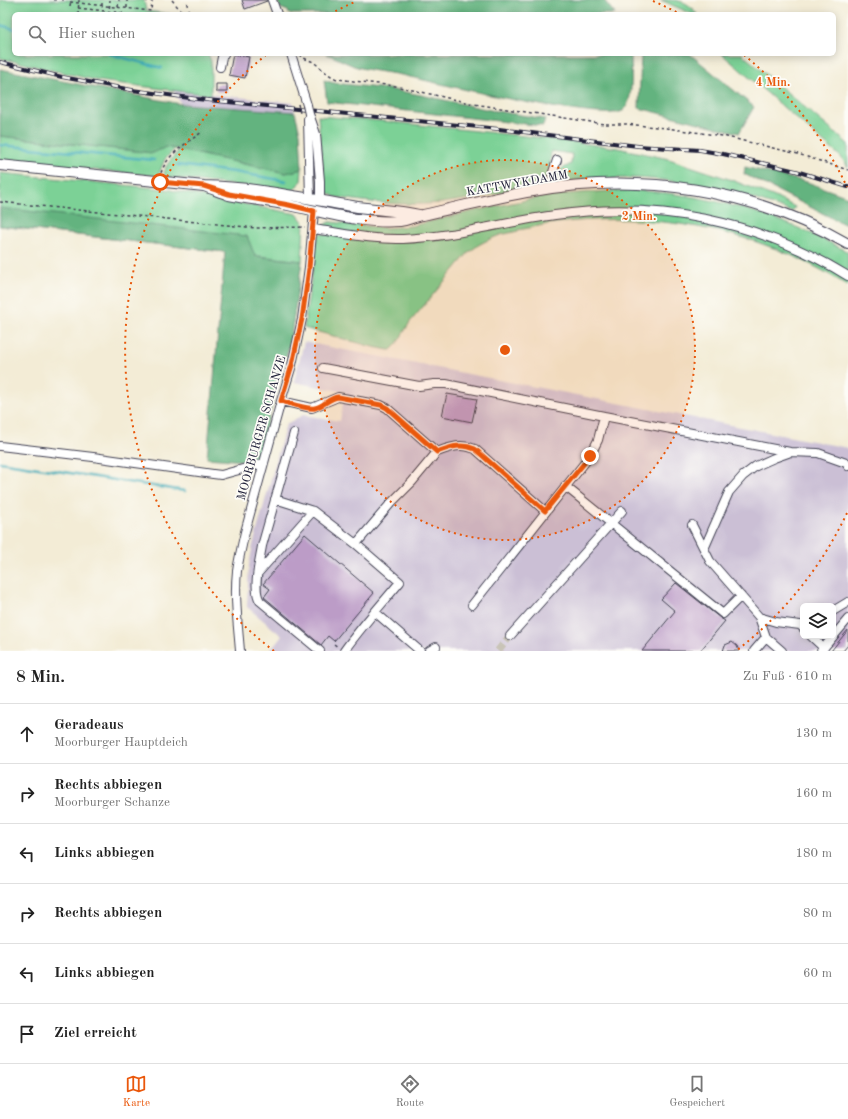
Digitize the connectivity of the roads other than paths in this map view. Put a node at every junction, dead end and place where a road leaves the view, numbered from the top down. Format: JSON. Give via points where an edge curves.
{"nodes":[{"id":1,"x":272,"y":0,"type":"edge"},
{"id":2,"x":276,"y":12,"type":"edge"},
{"id":3,"x":223,"y":56,"type":"edge"},
{"id":4,"x":292,"y":56,"type":"edge"},
{"id":5,"x":220,"y":67,"type":"dead end"},
{"id":6,"x":557,"y":160,"type":"dead end"},
{"id":7,"x":0,"y":165,"type":"edge"},
{"id":8,"x":204,"y":186,"type":"junction"},
{"id":9,"x":553,"y":188,"type":"junction"},
{"id":10,"x":315,"y":200,"type":"junction"},
{"id":11,"x":314,"y":211,"type":"junction"},
{"id":12,"x":420,"y":215,"type":"junction"},
{"id":13,"x":313,"y":229,"type":"junction"},
{"id":14,"x":848,"y":244,"type":"edge"},
{"id":15,"x":848,"y":276,"type":"edge"},
{"id":16,"x":323,"y":368,"type":"dead end"},
{"id":17,"x":281,"y":401,"type":"junction"},
{"id":18,"x":604,"y":416,"type":"junction"},
{"id":19,"x":294,"y":433,"type":"dead end"},
{"id":20,"x":0,"y":446,"type":"edge"},
{"id":21,"x":437,"y":452,"type":"junction"},
{"id":22,"x":790,"y":452,"type":"junction"},
{"id":23,"x":264,"y":463,"type":"junction"},
{"id":24,"x":848,"y":466,"type":"edge"},
{"id":25,"x":565,"y":486,"type":"junction"},
{"id":26,"x":275,"y":499,"type":"junction"},
{"id":27,"x":622,"y":510,"type":"dead end"},
{"id":28,"x":545,"y":511,"type":"junction"},
{"id":29,"x":313,"y":512,"type":"junction"},
{"id":30,"x":611,"y":523,"type":"junction"},
{"id":31,"x":692,"y":525,"type":"dead end"},
{"id":32,"x":356,"y":544,"type":"junction"},
{"id":33,"x":704,"y":549,"type":"junction"},
{"id":34,"x":258,"y":573,"type":"junction"},
{"id":35,"x":741,"y":596,"type":"junction"},
{"id":36,"x":848,"y":602,"type":"edge"},
{"id":37,"x":472,"y":605,"type":"dead end"},
{"id":38,"x":836,"y":609,"type":"edge"},
{"id":39,"x":375,"y":612,"type":"junction"},
{"id":40,"x":759,"y":617,"type":"junction"},
{"id":41,"x":848,"y":619,"type":"edge"},
{"id":42,"x":800,"y":626,"type":"edge"},
{"id":43,"x":510,"y":636,"type":"tunnel mouth"},
{"id":44,"x":766,"y":637,"type":"junction"},
{"id":45,"x":814,"y":639,"type":"edge"},
{"id":46,"x":823,"y":649,"type":"edge"},
{"id":47,"x":240,"y":651,"type":"edge"},
{"id":48,"x":320,"y":651,"type":"edge"},
{"id":49,"x":344,"y":651,"type":"edge"},
{"id":50,"x":420,"y":651,"type":"edge"},
{"id":51,"x":754,"y":651,"type":"edge"},
{"id":52,"x":782,"y":651,"type":"edge"}],
"edges":[{"from":1,"to":2,"type":"street"},
{"from":3,"to":5,"type":"street"},
{"from":4,"to":10,"type":"street","bridge":true,"via":[[307,105]]},
{"from":6,"to":9,"type":"street","via":[[552,175]]},
{"from":7,"to":8,"type":"main road"},
{"from":8,"to":10,"type":"main road","name":"KATTWYKDAMM","via":[[295,195]]},
{"from":8,"to":11,"type":"main road","name":"KATTWYKDAMM","via":[[229,194]]},
{"from":9,"to":12,"type":"main road","name":"KATTWYKDAMM"},
{"from":9,"to":14,"type":"main road","name":"KATTWYKDAMM","via":[[627,183],[663,185],[706,192],[768,208],[816,227]]},
{"from":10,"to":11,"type":"main road","via":[[319,204]]},
{"from":10,"to":12,"type":"main road","name":"KATTWYKDAMM"},
{"from":11,"to":12,"type":"main road","name":"KATTWYKDAMM","via":[[382,221]]},
{"from":11,"to":13,"type":"street","name":"MOORBURGER SCHANZE"},
{"from":13,"to":15,"type":"street","via":[[374,238],[415,239],[592,210],[662,212],[694,216],[750,230],[808,254]]},
{"from":13,"to":17,"type":"street","name":"MOORBURGER SCHANZE","via":[[302,319]]},
{"from":16,"to":18,"type":"street","via":[[419,386],[446,384]]},
{"from":17,"to":21,"type":"street","via":[[312,408],[338,397],[381,405]]},
{"from":17,"to":23,"type":"street","name":"MOORBURGER SCHANZE"},
{"from":18,"to":22,"type":"street"},
{"from":18,"to":25,"type":"street","via":[[598,440],[590,456]]},
{"from":19,"to":26,"type":"street"},
{"from":20,"to":23,"type":"street","via":[[213,474],[225,474]]},
{"from":21,"to":28,"type":"street","via":[[460,446],[475,449]]},
{"from":21,"to":32,"type":"street"},
{"from":22,"to":24,"type":"street","via":[[818,453]]},
{"from":22,"to":33,"type":"street","via":[[756,466],[728,492]]},
{"from":23,"to":47,"type":"street","name":"MOORBURGER SCHANZE","via":[[237,572],[236,612]]},
{"from":25,"to":28,"type":"street"},
{"from":25,"to":30,"type":"street"},
{"from":26,"to":29,"type":"street"},
{"from":26,"to":34,"type":"street","via":[[262,546]]},
{"from":27,"to":30,"type":"street"},
{"from":28,"to":37,"type":"street"},
{"from":29,"to":32,"type":"street"},
{"from":29,"to":34,"type":"street"},
{"from":30,"to":35,"type":"street","via":[[723,614]]},
{"from":30,"to":43,"type":"street"},
{"from":31,"to":33,"type":"street"},
{"from":32,"to":39,"type":"street","via":[[400,582]]},
{"from":33,"to":35,"type":"street","via":[[710,561]]},
{"from":34,"to":48,"type":"street","via":[[257,596],[260,601]]},
{"from":35,"to":40,"type":"street"},
{"from":36,"to":38,"type":"street"},
{"from":39,"to":49,"type":"street"},
{"from":39,"to":50,"type":"street"},
{"from":40,"to":42,"type":"street"},
{"from":40,"to":44,"type":"street"},
{"from":41,"to":46,"type":"street"},
{"from":44,"to":51,"type":"street"},
{"from":44,"to":52,"type":"street"},
{"from":45,"to":46,"type":"street"}]}
